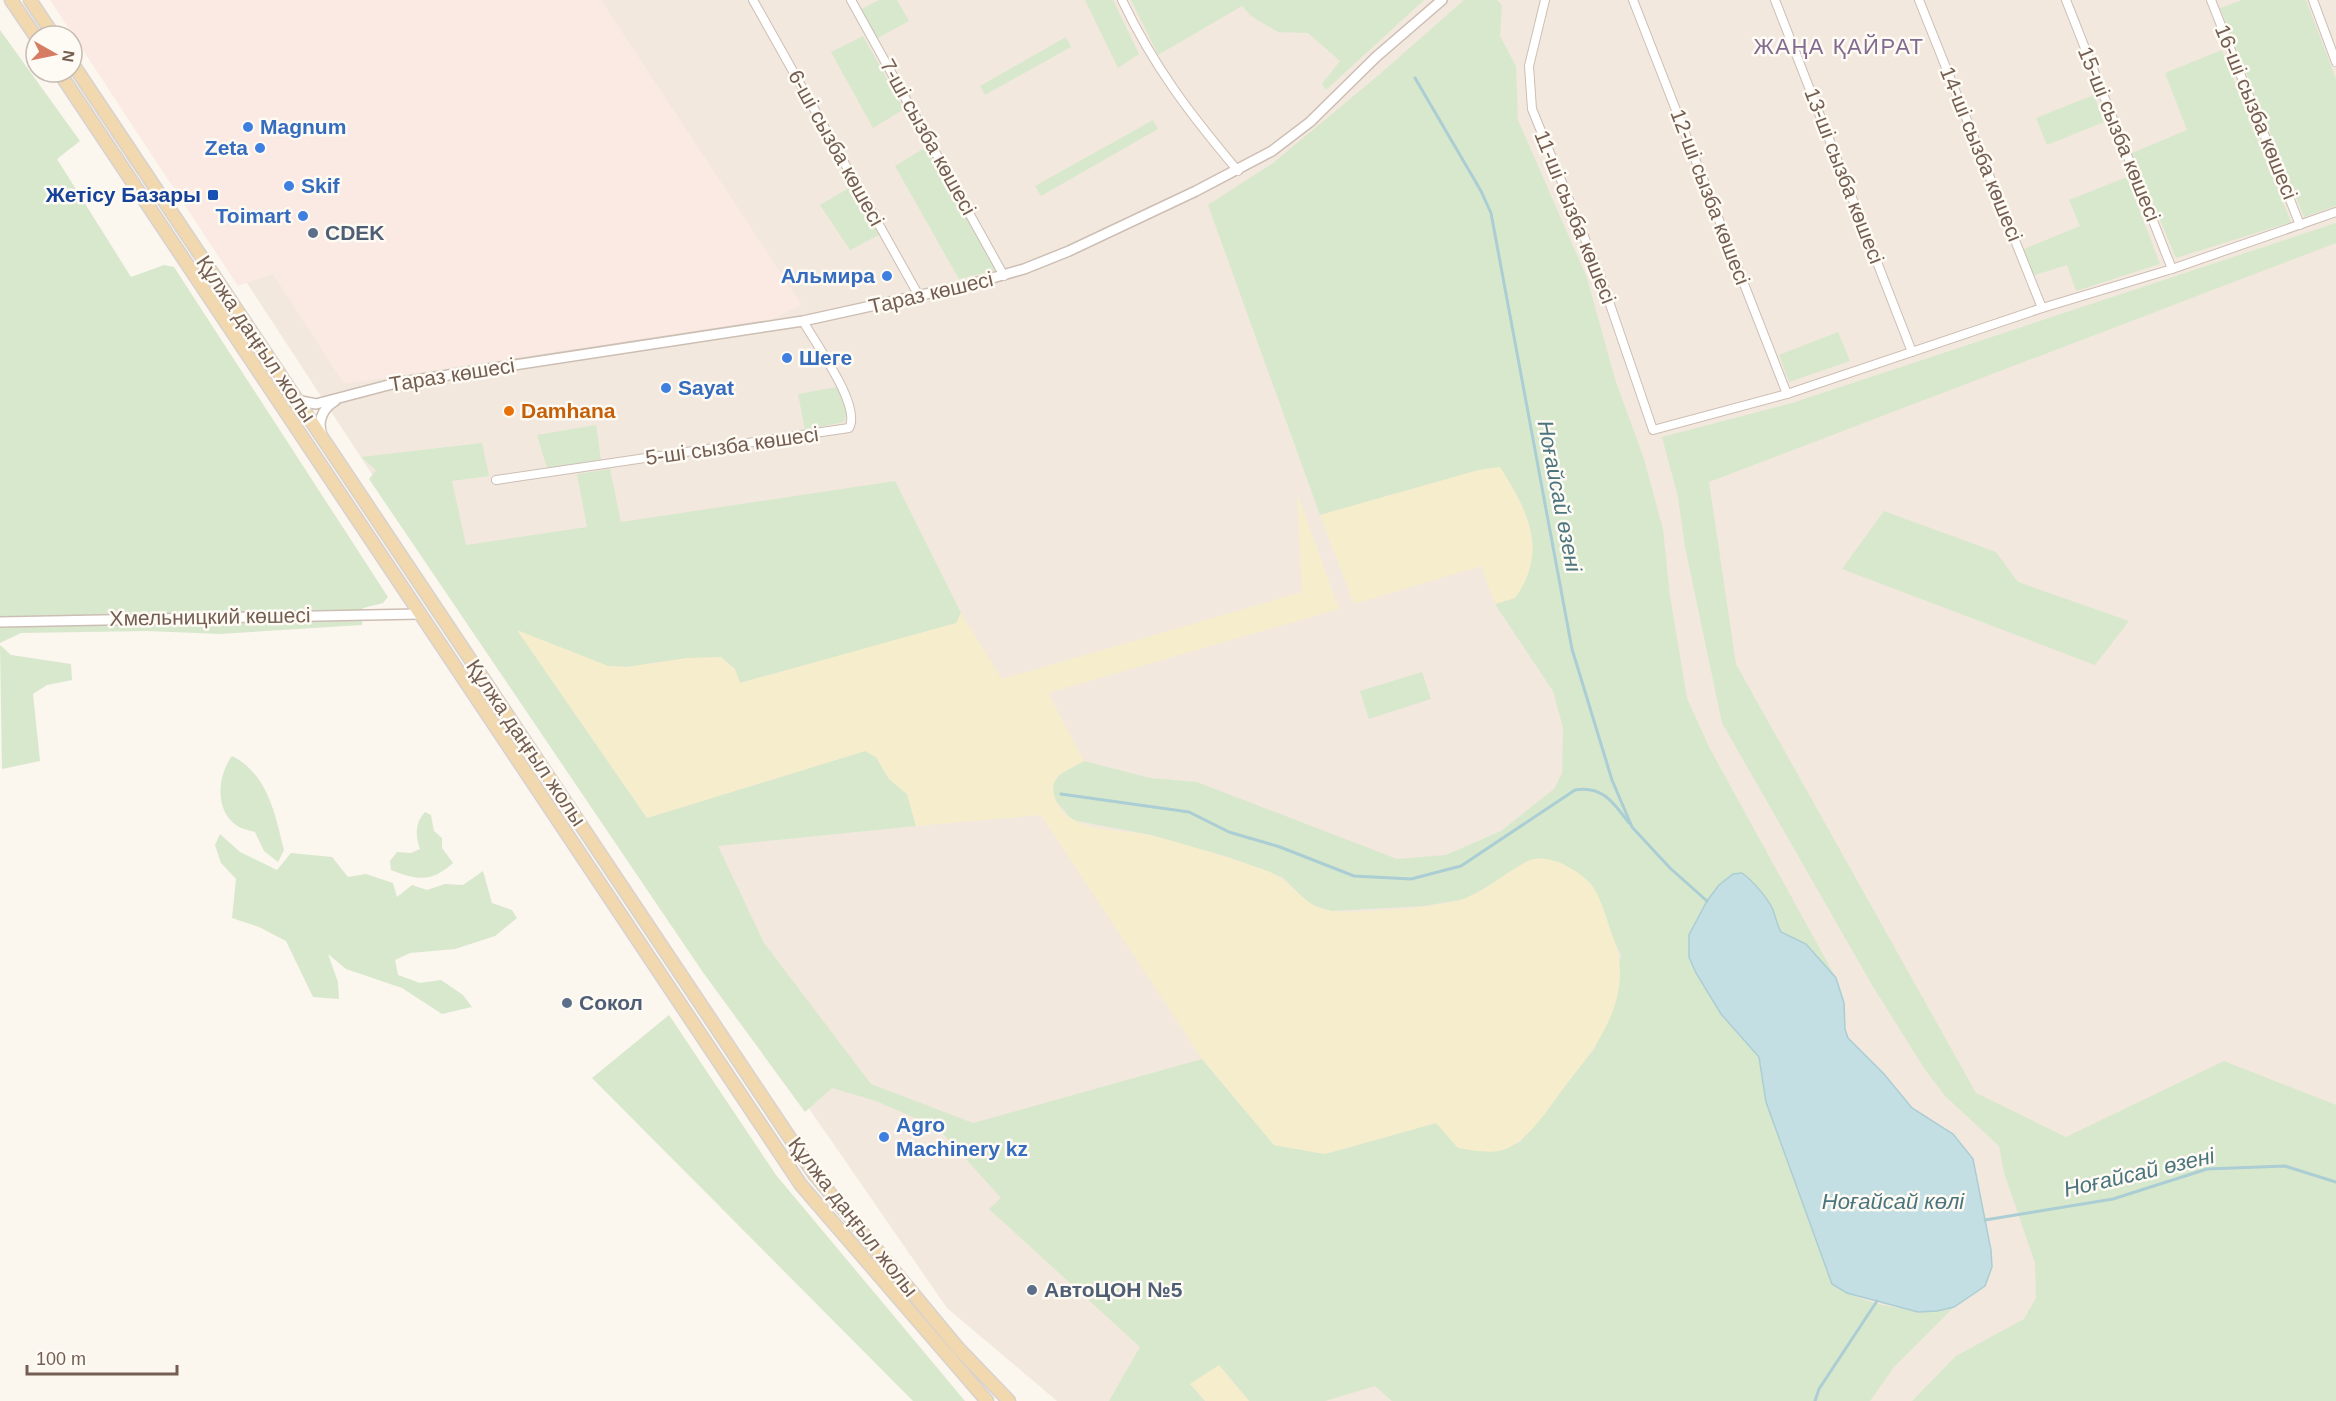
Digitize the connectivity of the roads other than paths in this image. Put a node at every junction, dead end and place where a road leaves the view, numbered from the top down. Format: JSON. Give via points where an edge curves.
{"nodes":[{"id":1,"x":11,"y":0,"type":"edge"},
{"id":2,"x":30,"y":0,"type":"edge"},
{"id":3,"x":753,"y":0,"type":"edge"},
{"id":4,"x":851,"y":0,"type":"edge"},
{"id":5,"x":1122,"y":0,"type":"edge"},
{"id":6,"x":1442,"y":0,"type":"edge"},
{"id":7,"x":1545,"y":0,"type":"edge"},
{"id":8,"x":1633,"y":0,"type":"edge"},
{"id":9,"x":1775,"y":0,"type":"edge"},
{"id":10,"x":1919,"y":0,"type":"edge"},
{"id":11,"x":2066,"y":0,"type":"edge"},
{"id":12,"x":2211,"y":0,"type":"edge"},
{"id":13,"x":2313,"y":0,"type":"edge"},
{"id":14,"x":27,"y":24,"type":"edge"},
{"id":15,"x":46,"y":24,"type":"edge"},
{"id":16,"x":2336,"y":62,"type":"edge"},
{"id":17,"x":84,"y":81,"type":"edge"},
{"id":18,"x":67,"y":84,"type":"edge"},
{"id":19,"x":1238,"y":171,"type":"junction"},
{"id":20,"x":2336,"y":212,"type":"edge"},
{"id":21,"x":2301,"y":225,"type":"junction"},
{"id":22,"x":2172,"y":268,"type":"junction"},
{"id":23,"x":1004,"y":276,"type":"junction"},
{"id":24,"x":919,"y":296,"type":"junction"},
{"id":25,"x":2042,"y":308,"type":"junction"},
{"id":26,"x":803,"y":321,"type":"junction"},
{"id":27,"x":1912,"y":352,"type":"junction"},
{"id":28,"x":1787,"y":394,"type":"junction"},
{"id":29,"x":342,"y":397,"type":"junction"},
{"id":30,"x":296,"y":400,"type":"junction"},
{"id":31,"x":326,"y":446,"type":"junction"},
{"id":32,"x":496,"y":480,"type":"dead end"},
{"id":33,"x":419,"y":614,"type":"junction"},
{"id":34,"x":0,"y":621,"type":"edge"},
{"id":35,"x":987,"y":1401,"type":"edge"},
{"id":36,"x":1009,"y":1401,"type":"edge"}],
"edges":[{"from":1,"to":14,"type":"main road"},
{"from":2,"to":15,"type":"main road"},
{"from":3,"to":24,"type":"street","name":"6-ші сызба көшесі"},
{"from":4,"to":23,"type":"street","name":"7-ші сызба көшесі"},
{"from":5,"to":19,"type":"street","via":[[1163,77]]},
{"from":6,"to":19,"type":"street","name":"Тараз көшесі","via":[[1310,122]]},
{"from":7,"to":28,"type":"street","name":"11-ші сызба көшесі","via":[[1529,66],[1532,109],[1601,278],[1653,430]]},
{"from":8,"to":28,"type":"street","name":"12-ші сызба көшесі"},
{"from":9,"to":27,"type":"street","name":"13-ші сызба көшесі"},
{"from":10,"to":25,"type":"street","name":"14-ші сызба көшесі"},
{"from":11,"to":22,"type":"street","name":"15-ші сызба көшесі"},
{"from":12,"to":21,"type":"street","name":"16-ші сызба көшесі"},
{"from":13,"to":16,"type":"street"},
{"from":17,"to":30,"type":"main road","name":"Құлжа даңғыл жолы"},
{"from":18,"to":33,"type":"main road","name":"Құлжа даңғыл жолы"},
{"from":19,"to":23,"type":"street","name":"Тараз көшесі","via":[[1069,251]]},
{"from":20,"to":21,"type":"street"},
{"from":21,"to":22,"type":"street"},
{"from":22,"to":25,"type":"street"},
{"from":23,"to":24,"type":"street","name":"Тараз көшесі"},
{"from":24,"to":26,"type":"street","name":"Тараз көшесі"},
{"from":25,"to":27,"type":"street"},
{"from":26,"to":29,"type":"street","name":"Тараз көшесі","via":[[396,383]]},
{"from":26,"to":32,"type":"street","name":"5-ші сызба көшесі","via":[[844,391],[852,420],[849,428]]},
{"from":27,"to":28,"type":"street"},
{"from":29,"to":30,"type":"street","name":"Тараз көшесі","via":[[316,404]]},
{"from":29,"to":31,"type":"street","via":[[330,404],[320,420]]},
{"from":30,"to":31,"type":"main road","name":"Құлжа даңғыл жолы"},
{"from":31,"to":36,"type":"main road","name":"Құлжа даңғыл жолы","via":[[814,1174],[959,1348]]},
{"from":33,"to":34,"type":"street","name":"Хмельницкий көшесі"},
{"from":33,"to":35,"type":"main road","name":"Құлжа даңғыл жолы","via":[[801,1185]]}]}
